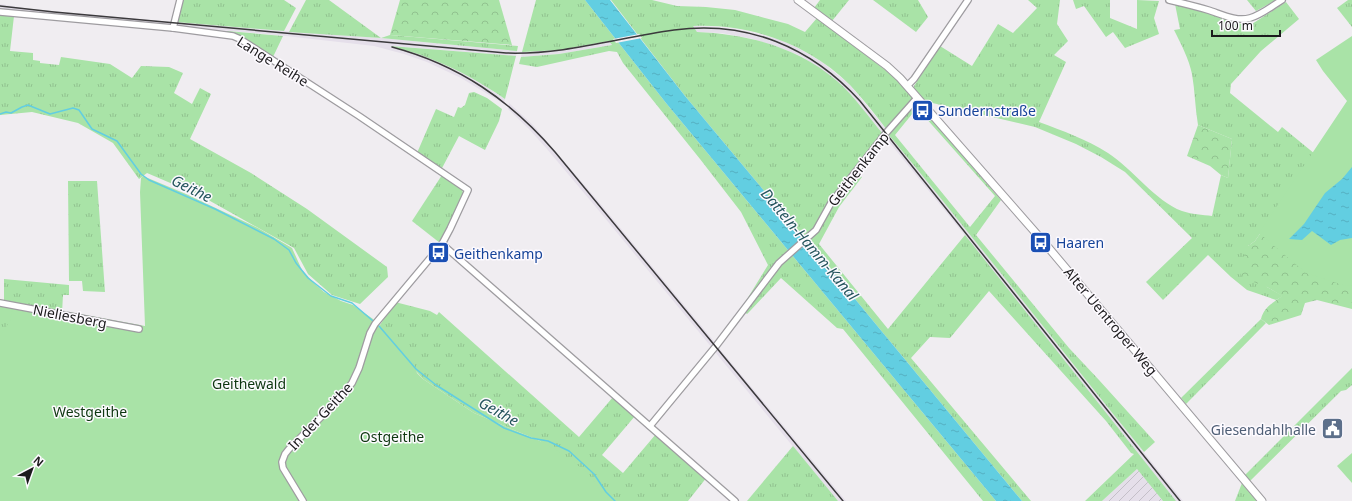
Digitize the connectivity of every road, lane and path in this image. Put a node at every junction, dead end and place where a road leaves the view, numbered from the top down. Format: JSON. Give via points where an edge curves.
{"nodes":[{"id":1,"x":180,"y":0,"type":"edge"},
{"id":2,"x":798,"y":0,"type":"edge"},
{"id":3,"x":968,"y":0,"type":"edge"},
{"id":4,"x":1169,"y":0,"type":"edge"},
{"id":5,"x":1282,"y":0,"type":"edge"},
{"id":6,"x":0,"y":12,"type":"edge"},
{"id":7,"x":173,"y":28,"type":"junction"},
{"id":8,"x":907,"y":86,"type":"junction"},
{"id":9,"x":917,"y":98,"type":"junction"},
{"id":10,"x":468,"y":190,"type":"joint"},
{"id":11,"x":442,"y":244,"type":"junction"},
{"id":12,"x":0,"y":303,"type":"edge"},
{"id":13,"x":139,"y":329,"type":"dead end"},
{"id":14,"x":650,"y":426,"type":"junction"},
{"id":15,"x":303,"y":501,"type":"edge"},
{"id":16,"x":735,"y":501,"type":"edge"},
{"id":17,"x":1262,"y":501,"type":"edge"}],
"edges":[{"from":1,"to":7,"type":"street"},
{"from":2,"to":8,"type":"street","name":"Alter Uentroper Weg","via":[[887,66]]},
{"from":3,"to":8,"type":"street"},
{"from":4,"to":5,"type":"street","via":[[1241,19],[1257,15]]},
{"from":6,"to":7,"type":"street","name":"Lange Reihe"},
{"from":7,"to":10,"type":"street","name":"Lange Reihe","via":[[240,39]]},
{"from":8,"to":9,"type":"street","name":"Alter Uentroper Weg"},
{"from":9,"to":14,"type":"street","name":"Geithenkamp","via":[[831,203],[819,227],[778,263],[716,346]]},
{"from":9,"to":17,"type":"street","name":"Alter Uentroper Weg","via":[[1042,240]]},
{"from":10,"to":11,"type":"street","name":"In der Geithe"},
{"from":11,"to":14,"type":"street"},
{"from":11,"to":15,"type":"street","name":"In der Geithe","via":[[375,324],[352,383],[285,454],[283,468]]},
{"from":12,"to":13,"type":"street","name":"Nieliesberg"},
{"from":14,"to":16,"type":"street"}]}
